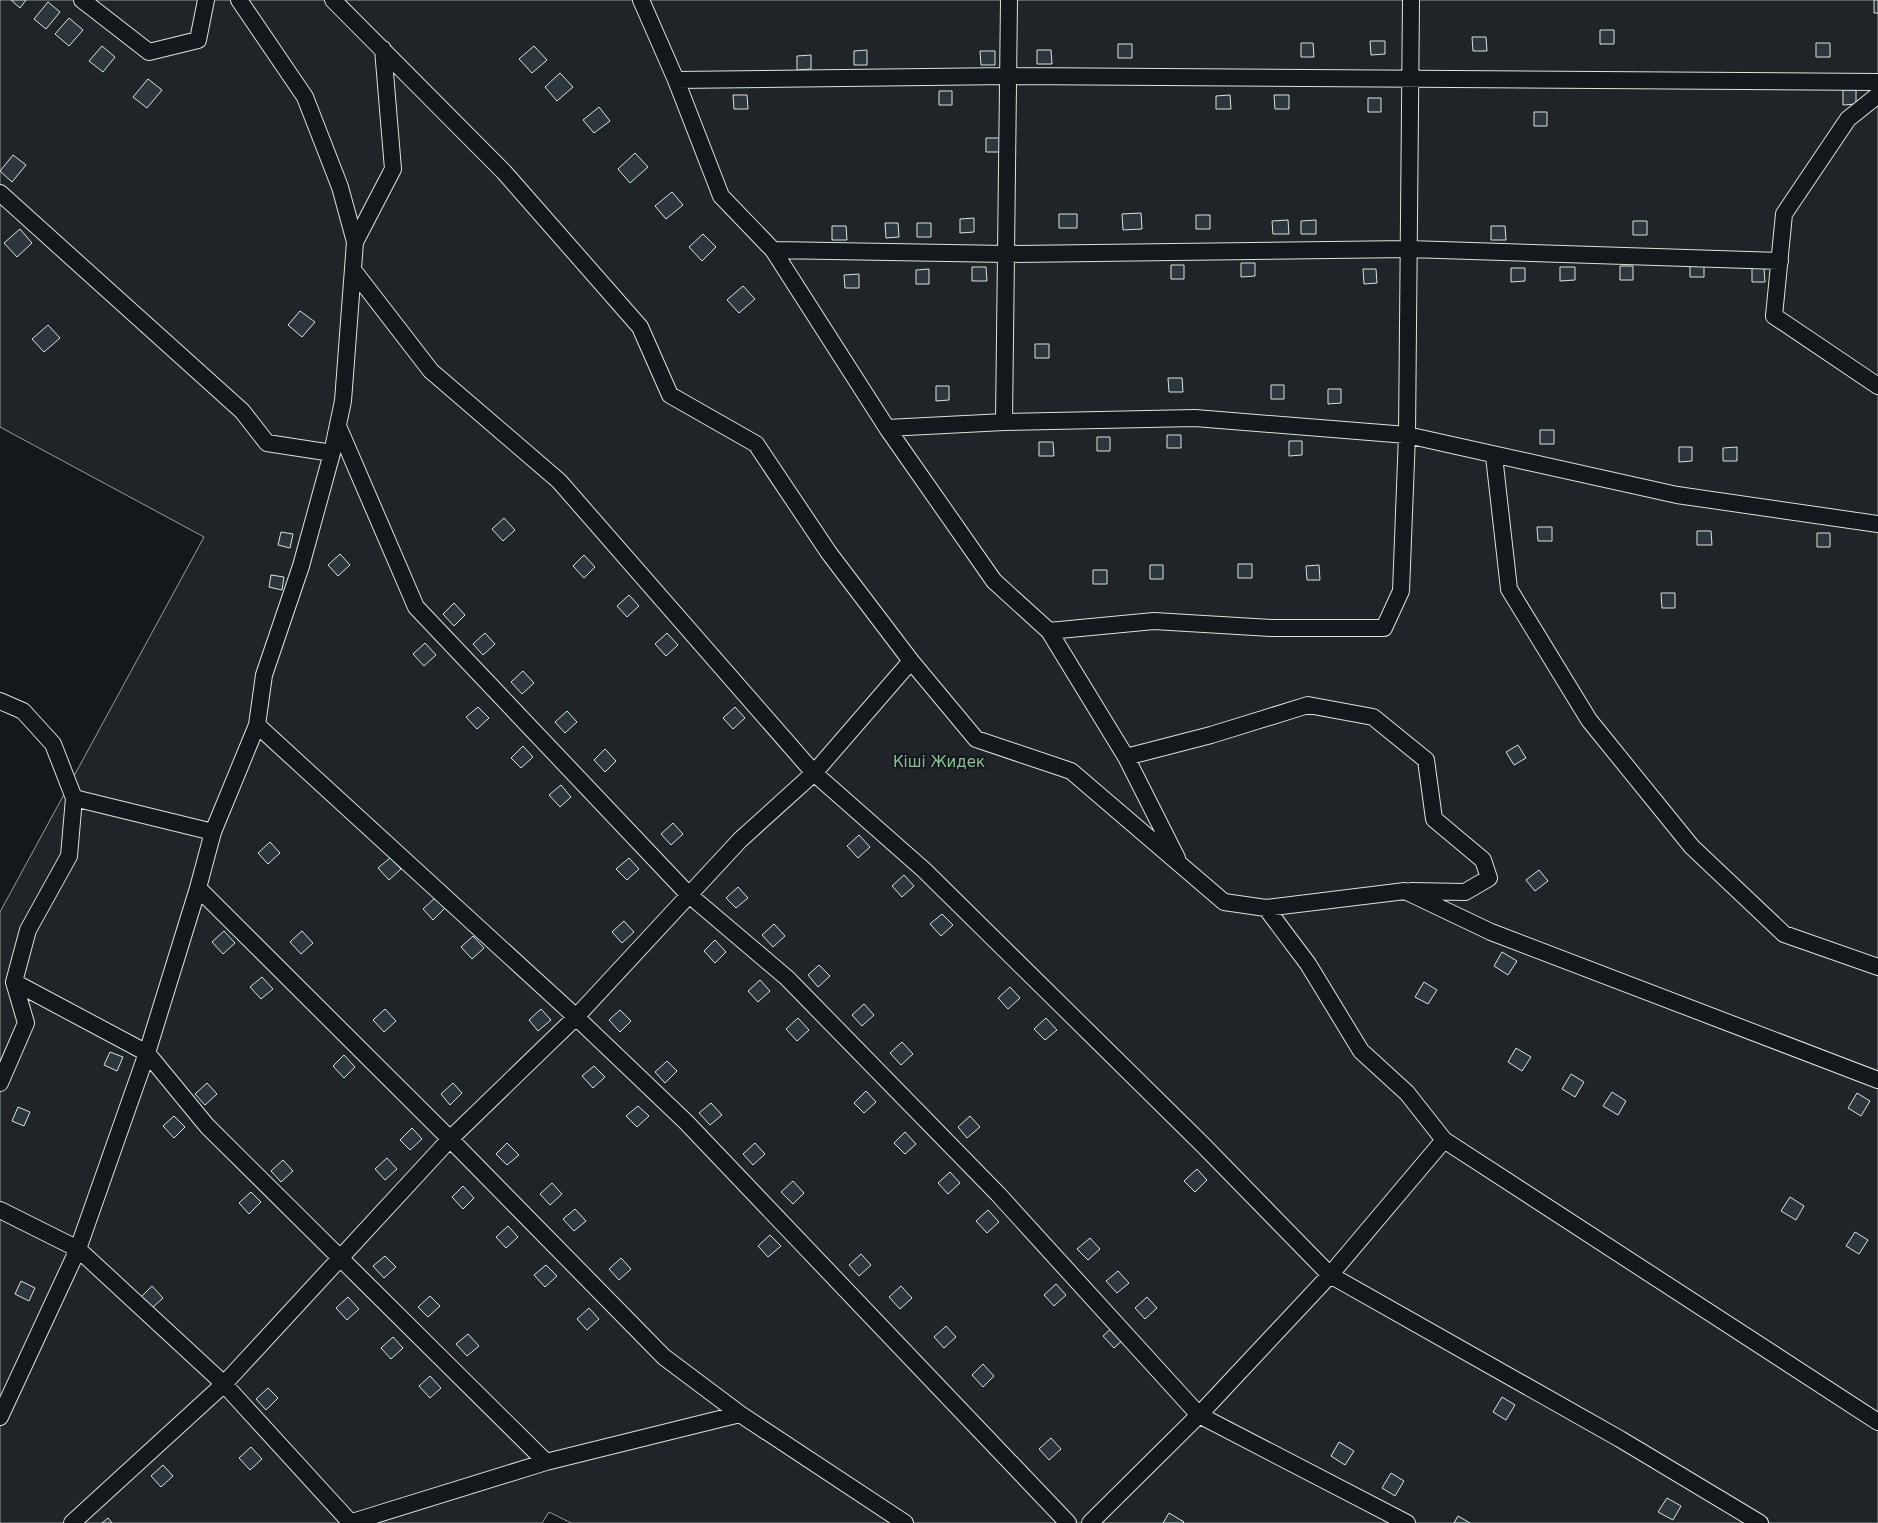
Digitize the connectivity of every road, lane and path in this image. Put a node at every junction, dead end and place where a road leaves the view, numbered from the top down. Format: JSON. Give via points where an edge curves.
{"nodes":[{"id":1,"x":82,"y":0,"type":"edge"},
{"id":2,"x":206,"y":0,"type":"edge"},
{"id":3,"x":239,"y":0,"type":"edge"},
{"id":4,"x":333,"y":0,"type":"edge"},
{"id":5,"x":641,"y":0,"type":"edge"},
{"id":6,"x":1009,"y":0,"type":"edge"},
{"id":7,"x":1411,"y":0,"type":"edge"},
{"id":8,"x":383,"y":50,"type":"junction"},
{"id":9,"x":1008,"y":76,"type":"junction"},
{"id":10,"x":1410,"y":78,"type":"junction"},
{"id":11,"x":676,"y":80,"type":"junction"},
{"id":12,"x":1878,"y":82,"type":"edge"},
{"id":13,"x":1878,"y":95,"type":"edge"},
{"id":14,"x":0,"y":193,"type":"edge"},
{"id":15,"x":355,"y":242,"type":"junction"},
{"id":16,"x":1409,"y":249,"type":"junction"},
{"id":17,"x":774,"y":250,"type":"junction"},
{"id":18,"x":1006,"y":254,"type":"junction"},
{"id":19,"x":1780,"y":261,"type":"junction"},
{"id":20,"x":353,"y":270,"type":"junction"},
{"id":21,"x":1878,"y":386,"type":"edge"},
{"id":22,"x":1004,"y":422,"type":"junction"},
{"id":23,"x":338,"y":426,"type":"junction"},
{"id":24,"x":887,"y":428,"type":"junction"},
{"id":25,"x":1407,"y":435,"type":"junction"},
{"id":26,"x":332,"y":453,"type":"junction"},
{"id":27,"x":1494,"y":456,"type":"junction"},
{"id":28,"x":1878,"y":524,"type":"edge"},
{"id":29,"x":1049,"y":631,"type":"junction"},
{"id":30,"x":911,"y":661,"type":"junction"},
{"id":31,"x":0,"y":700,"type":"edge"},
{"id":32,"x":257,"y":725,"type":"junction"},
{"id":33,"x":1126,"y":757,"type":"junction"},
{"id":34,"x":814,"y":773,"type":"junction"},
{"id":35,"x":74,"y":798,"type":"junction"},
{"id":36,"x":213,"y":832,"type":"junction"},
{"id":37,"x":1181,"y":866,"type":"junction"},
{"id":38,"x":198,"y":888,"type":"junction"},
{"id":39,"x":1405,"y":891,"type":"junction"},
{"id":40,"x":688,"y":894,"type":"junction"},
{"id":41,"x":1266,"y":908,"type":"junction"},
{"id":42,"x":1878,"y":968,"type":"edge"},
{"id":43,"x":14,"y":982,"type":"junction"},
{"id":44,"x":576,"y":1016,"type":"junction"},
{"id":45,"x":147,"y":1053,"type":"junction"},
{"id":46,"x":1878,"y":1080,"type":"edge"},
{"id":47,"x":0,"y":1083,"type":"edge"},
{"id":48,"x":450,"y":1139,"type":"junction"},
{"id":49,"x":1444,"y":1140,"type":"junction"},
{"id":50,"x":0,"y":1210,"type":"edge"},
{"id":51,"x":78,"y":1249,"type":"junction"},
{"id":52,"x":340,"y":1258,"type":"junction"},
{"id":53,"x":1330,"y":1275,"type":"junction"},
{"id":54,"x":224,"y":1384,"type":"junction"},
{"id":55,"x":740,"y":1414,"type":"junction"},
{"id":56,"x":1199,"y":1415,"type":"junction"},
{"id":57,"x":0,"y":1417,"type":"edge"},
{"id":58,"x":1878,"y":1422,"type":"edge"},
{"id":59,"x":546,"y":1462,"type":"junction"},
{"id":60,"x":72,"y":1523,"type":"edge"},
{"id":61,"x":350,"y":1523,"type":"edge"},
{"id":62,"x":905,"y":1523,"type":"edge"},
{"id":63,"x":1068,"y":1523,"type":"edge"},
{"id":64,"x":1090,"y":1523,"type":"edge"},
{"id":65,"x":1407,"y":1523,"type":"edge"},
{"id":66,"x":1760,"y":1523,"type":"edge"}],
"edges":[{"from":1,"to":2,"type":"street","via":[[149,52],[198,40]]},
{"from":3,"to":15,"type":"street","via":[[305,97],[340,187]]},
{"from":4,"to":8,"type":"street"},
{"from":5,"to":11,"type":"street"},
{"from":6,"to":9,"type":"street"},
{"from":7,"to":10,"type":"street"},
{"from":8,"to":15,"type":"street","via":[[394,169]]},
{"from":8,"to":30,"type":"street","via":[[504,172],[640,327],[670,395],[756,444],[829,553]]},
{"from":9,"to":10,"type":"street"},
{"from":9,"to":11,"type":"street"},
{"from":9,"to":18,"type":"street"},
{"from":10,"to":12,"type":"street"},
{"from":10,"to":16,"type":"street"},
{"from":11,"to":17,"type":"street","via":[[720,196]]},
{"from":13,"to":19,"type":"street","via":[[1848,119],[1784,214]]},
{"from":14,"to":26,"type":"street","via":[[242,411],[267,443]]},
{"from":15,"to":20,"type":"street"},
{"from":16,"to":18,"type":"street"},
{"from":16,"to":19,"type":"street"},
{"from":16,"to":25,"type":"street"},
{"from":17,"to":18,"type":"street"},
{"from":17,"to":24,"type":"street"},
{"from":18,"to":22,"type":"street"},
{"from":19,"to":21,"type":"street","via":[[1774,316]]},
{"from":20,"to":23,"type":"street"},
{"from":20,"to":34,"type":"street","via":[[431,371],[559,481]]},
{"from":22,"to":24,"type":"street"},
{"from":22,"to":25,"type":"street","via":[[1195,418]]},
{"from":23,"to":26,"type":"street"},
{"from":23,"to":40,"type":"street","via":[[416,607]]},
{"from":24,"to":29,"type":"street","via":[[994,581]]},
{"from":25,"to":27,"type":"street"},
{"from":25,"to":29,"type":"street","via":[[1401,591],[1384,628],[1271,628],[1154,621]]},
{"from":26,"to":32,"type":"street","via":[[301,566],[264,675]]},
{"from":27,"to":28,"type":"street","via":[[1677,495]]},
{"from":27,"to":42,"type":"street","via":[[1509,589],[1589,720],[1692,847],[1784,934]]},
{"from":29,"to":33,"type":"street"},
{"from":30,"to":34,"type":"street"},
{"from":30,"to":37,"type":"street","via":[[976,739],[1070,771]]},
{"from":31,"to":35,"type":"street","via":[[22,711],[53,744]]},
{"from":32,"to":36,"type":"street"},
{"from":32,"to":44,"type":"street"},
{"from":33,"to":37,"type":"street"},
{"from":33,"to":39,"type":"street","via":[[1308,705],[1373,717],[1426,760],[1434,819],[1483,860],[1488,878],[1465,892]]},
{"from":34,"to":40,"type":"street","via":[[740,840]]},
{"from":34,"to":53,"type":"street","via":[[924,870]]},
{"from":35,"to":36,"type":"street"},
{"from":35,"to":43,"type":"street","via":[[69,856],[28,930]]},
{"from":36,"to":38,"type":"street"},
{"from":37,"to":41,"type":"street","via":[[1224,902]]},
{"from":38,"to":45,"type":"street"},
{"from":38,"to":48,"type":"street"},
{"from":39,"to":41,"type":"street"},
{"from":39,"to":46,"type":"street","via":[[1491,932]]},
{"from":40,"to":44,"type":"street"},
{"from":40,"to":56,"type":"street","via":[[801,992],[998,1194]]},
{"from":41,"to":49,"type":"street","via":[[1308,964],[1361,1051],[1407,1093]]},
{"from":43,"to":45,"type":"street"},
{"from":43,"to":47,"type":"street","via":[[26,1024]]},
{"from":44,"to":48,"type":"street"},
{"from":44,"to":63,"type":"street","via":[[686,1122]]},
{"from":45,"to":51,"type":"street"},
{"from":45,"to":52,"type":"street","via":[[207,1126]]},
{"from":48,"to":52,"type":"street"},
{"from":48,"to":55,"type":"street","via":[[664,1357]]},
{"from":49,"to":53,"type":"street"},
{"from":49,"to":58,"type":"street"},
{"from":50,"to":51,"type":"street"},
{"from":51,"to":54,"type":"street"},
{"from":51,"to":57,"type":"street"},
{"from":52,"to":54,"type":"street"},
{"from":52,"to":59,"type":"street"},
{"from":53,"to":56,"type":"street"},
{"from":53,"to":66,"type":"street","via":[[1620,1438]]},
{"from":54,"to":60,"type":"street"},
{"from":54,"to":61,"type":"street"},
{"from":55,"to":59,"type":"street"},
{"from":55,"to":62,"type":"street"},
{"from":56,"to":64,"type":"street"},
{"from":56,"to":65,"type":"street"},
{"from":59,"to":61,"type":"street"}]}
